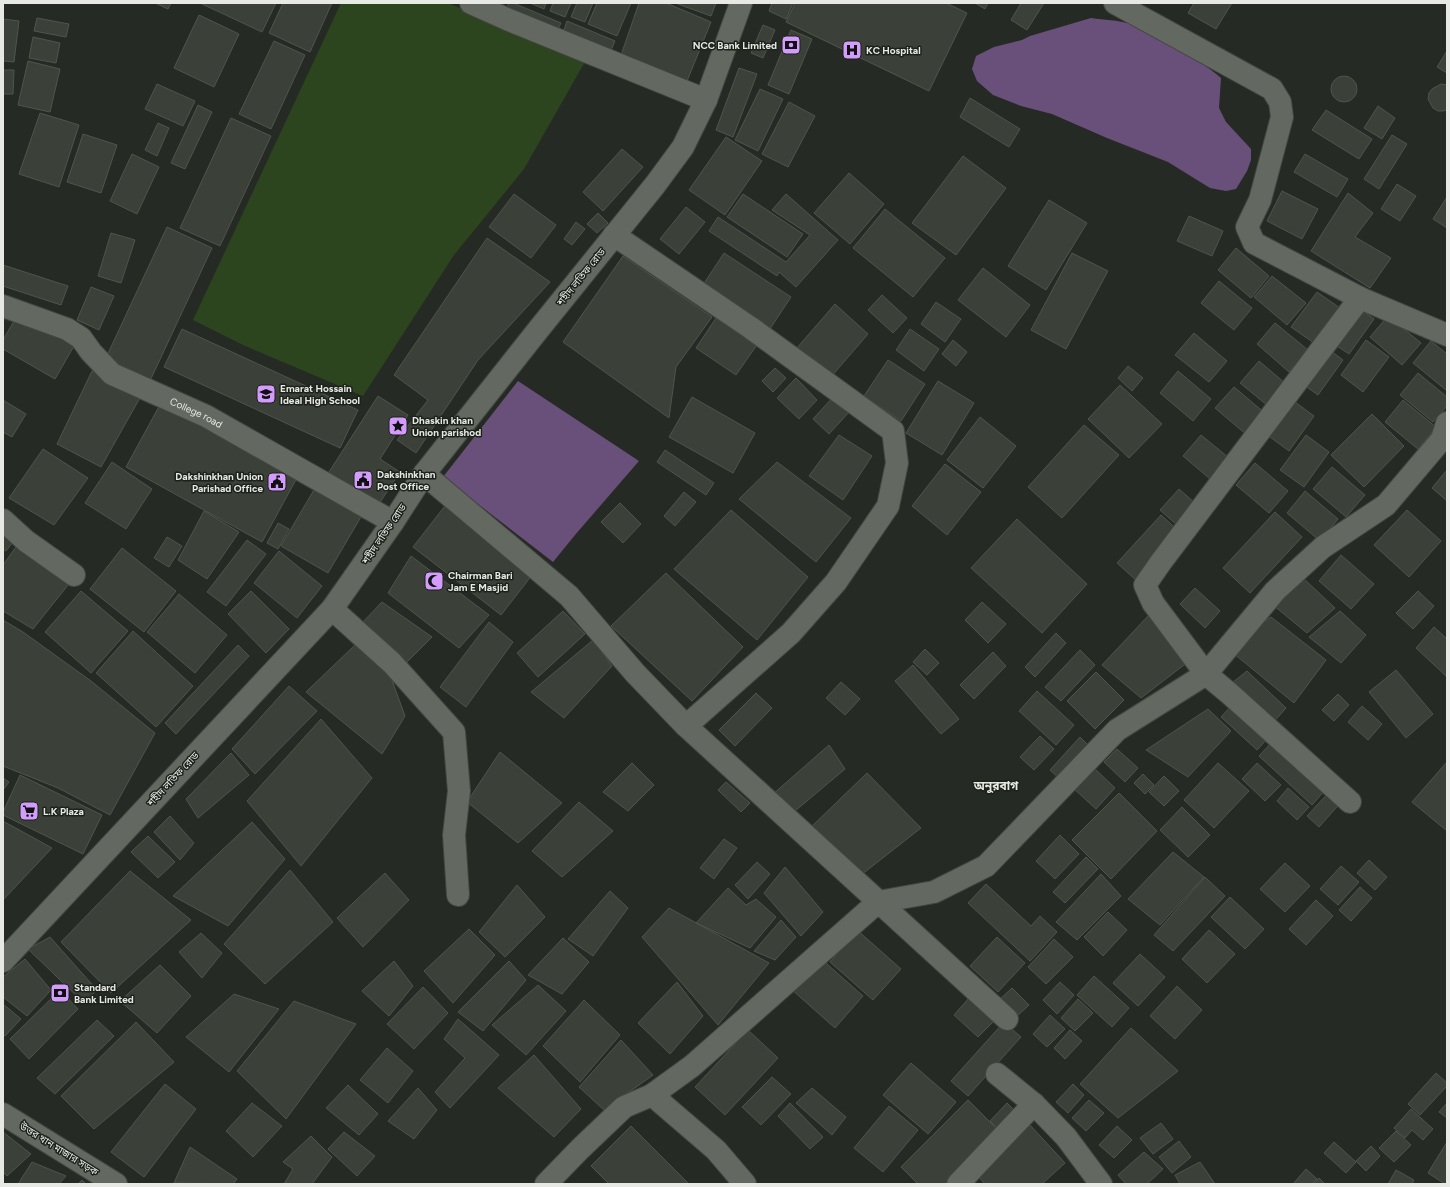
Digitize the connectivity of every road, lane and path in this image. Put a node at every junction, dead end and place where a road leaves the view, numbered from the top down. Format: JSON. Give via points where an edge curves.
{"nodes":[{"id":1,"x":471,"y":3,"type":"edge"},
{"id":2,"x":741,"y":3,"type":"edge"},
{"id":3,"x":1115,"y":3,"type":"edge"},
{"id":4,"x":706,"y":100,"type":"junction"},
{"id":5,"x":614,"y":236,"type":"junction"},
{"id":6,"x":1360,"y":298,"type":"junction"},
{"id":7,"x":3,"y":306,"type":"edge"},
{"id":8,"x":1447,"y":335,"type":"edge"},
{"id":9,"x":1447,"y":423,"type":"edge"},
{"id":10,"x":424,"y":474,"type":"junction"},
{"id":11,"x":3,"y":520,"type":"edge"},
{"id":12,"x":393,"y":522,"type":"junction"},
{"id":13,"x":74,"y":575,"type":"dead end"},
{"id":14,"x":332,"y":609,"type":"junction"},
{"id":15,"x":1206,"y":674,"type":"junction"},
{"id":16,"x":686,"y":726,"type":"junction"},
{"id":17,"x":1350,"y":802,"type":"dead end"},
{"id":18,"x":458,"y":895,"type":"dead end"},
{"id":19,"x":878,"y":902,"type":"junction"},
{"id":20,"x":3,"y":961,"type":"edge"},
{"id":21,"x":1007,"y":1018,"type":"dead end"},
{"id":22,"x":997,"y":1074,"type":"dead end"},
{"id":23,"x":652,"y":1095,"type":"junction"},
{"id":24,"x":1034,"y":1104,"type":"junction"},
{"id":25,"x":3,"y":1114,"type":"edge"},
{"id":26,"x":116,"y":1184,"type":"edge"},
{"id":27,"x":546,"y":1184,"type":"edge"},
{"id":28,"x":745,"y":1184,"type":"edge"},
{"id":29,"x":958,"y":1184,"type":"edge"},
{"id":30,"x":1101,"y":1184,"type":"edge"}],
"edges":[{"from":1,"to":4,"type":"street"},
{"from":2,"to":4,"type":"street","name":"শহীদ লতিফ রোড"},
{"from":3,"to":6,"type":"street","via":[[1272,89],[1280,102],[1282,117],[1260,200],[1247,227],[1254,243]]},
{"from":4,"to":5,"type":"street","name":"শহীদ লতিফ রোড","via":[[684,147]]},
{"from":5,"to":10,"type":"street","name":"শহীদ লতিফ রোড"},
{"from":5,"to":16,"type":"street","via":[[751,328],[893,432],[896,464],[888,506],[836,582],[791,633]]},
{"from":6,"to":8,"type":"street"},
{"from":6,"to":15,"type":"street","via":[[1145,585],[1153,603]]},
{"from":7,"to":12,"type":"street","name":"College road","via":[[67,329],[81,338],[112,374],[206,416]]},
{"from":9,"to":15,"type":"street","via":[[1442,439],[1386,505],[1323,547],[1275,591]]},
{"from":10,"to":12,"type":"street","name":"শহীদ লতিফ রোড"},
{"from":10,"to":16,"type":"street","via":[[569,596],[635,673]]},
{"from":11,"to":13,"type":"street","via":[[26,541]]},
{"from":12,"to":14,"type":"street","name":"শহীদ লতিফ রোড"},
{"from":14,"to":18,"type":"street","via":[[392,663],[454,732],[459,792],[454,835]]},
{"from":14,"to":20,"type":"street","name":"শহীদ লতিফ রোড"},
{"from":15,"to":17,"type":"street"},
{"from":15,"to":19,"type":"street","via":[[1117,730],[986,866],[934,892]]},
{"from":16,"to":19,"type":"street"},
{"from":19,"to":21,"type":"street"},
{"from":19,"to":23,"type":"street","via":[[692,1066]]},
{"from":22,"to":24,"type":"street"},
{"from":23,"to":27,"type":"street","via":[[624,1107]]},
{"from":23,"to":28,"type":"street","via":[[716,1150]]},
{"from":24,"to":29,"type":"street"},
{"from":24,"to":30,"type":"street","via":[[1066,1137]]},
{"from":25,"to":26,"type":"street","name":"উত্তর খান মাজার সড়ক"}]}
